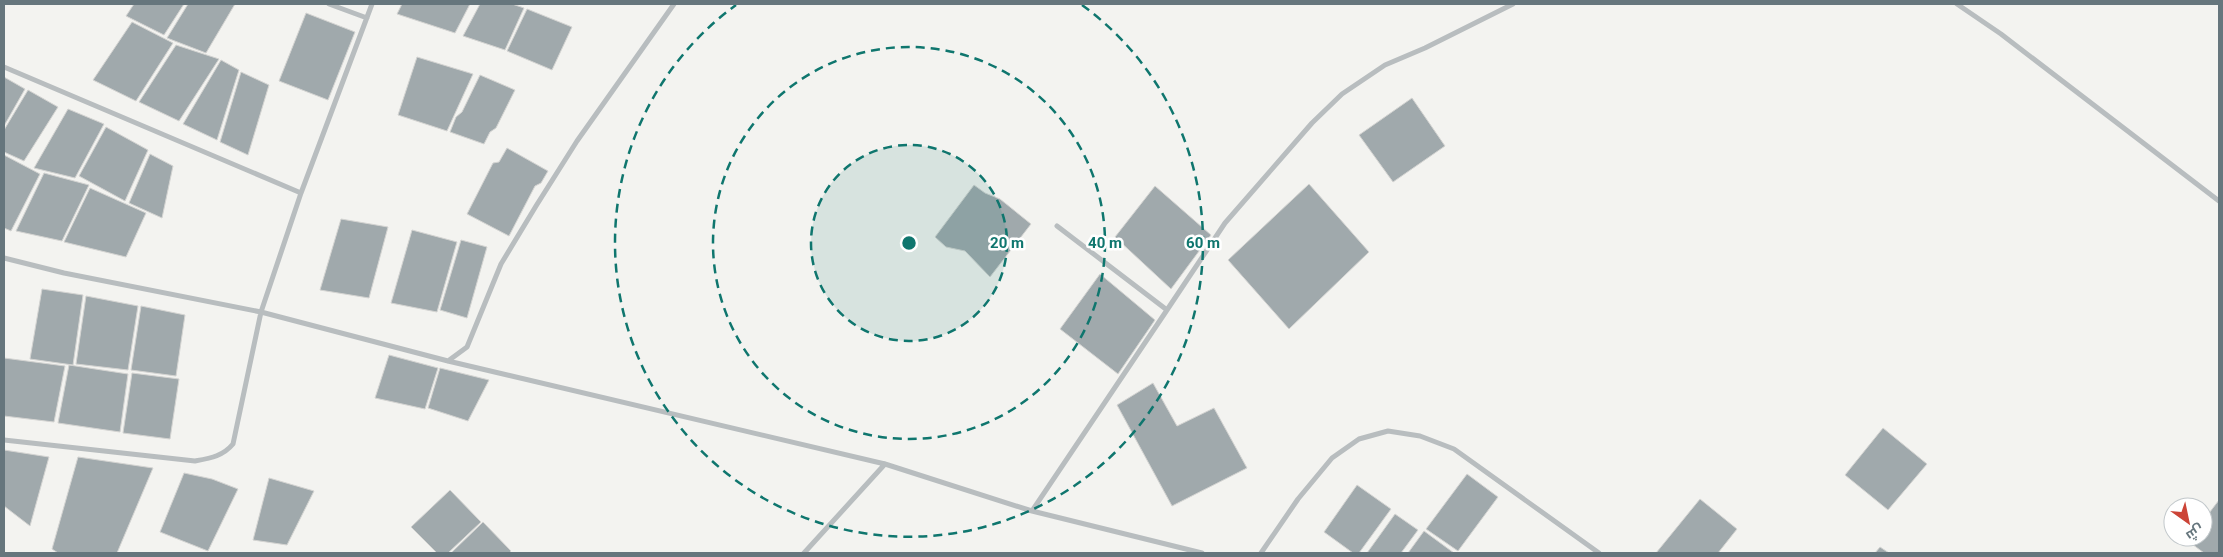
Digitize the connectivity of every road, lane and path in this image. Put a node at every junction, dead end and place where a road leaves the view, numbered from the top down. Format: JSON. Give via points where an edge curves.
{"nodes":[{"id":1,"x":329,"y":4,"type":"edge"},
{"id":2,"x":372,"y":4,"type":"edge"},
{"id":3,"x":674,"y":4,"type":"edge"},
{"id":4,"x":1513,"y":4,"type":"edge"},
{"id":5,"x":1957,"y":4,"type":"edge"},
{"id":6,"x":367,"y":18,"type":"junction"},
{"id":7,"x":4,"y":66,"type":"edge"},
{"id":8,"x":301,"y":193,"type":"junction"},
{"id":9,"x":2219,"y":201,"type":"edge"},
{"id":10,"x":1057,"y":226,"type":"dead end"},
{"id":11,"x":4,"y":258,"type":"edge"},
{"id":12,"x":1167,"y":310,"type":"junction"},
{"id":13,"x":261,"y":312,"type":"junction"},
{"id":14,"x":448,"y":361,"type":"junction"},
{"id":15,"x":4,"y":440,"type":"edge"},
{"id":16,"x":885,"y":464,"type":"junction"},
{"id":17,"x":1032,"y":511,"type":"junction"},
{"id":18,"x":804,"y":553,"type":"edge"},
{"id":19,"x":1202,"y":553,"type":"edge"},
{"id":20,"x":1261,"y":553,"type":"edge"},
{"id":21,"x":1599,"y":553,"type":"edge"}],
"edges":[{"from":1,"to":6,"type":"street"},
{"from":2,"to":6,"type":"street"},
{"from":3,"to":14,"type":"street","via":[[577,141],[501,264],[467,347]]},
{"from":4,"to":12,"type":"street","via":[[1385,65],[1342,94],[1312,123],[1225,223]]},
{"from":5,"to":9,"type":"street"},
{"from":6,"to":8,"type":"street"},
{"from":7,"to":8,"type":"street"},
{"from":8,"to":13,"type":"street"},
{"from":10,"to":12,"type":"street"},
{"from":11,"to":13,"type":"street","via":[[64,274]]},
{"from":12,"to":17,"type":"street"},
{"from":13,"to":14,"type":"street"},
{"from":13,"to":15,"type":"street","via":[[233,444],[226,452],[196,461]]},
{"from":14,"to":16,"type":"street"},
{"from":16,"to":17,"type":"street"},
{"from":16,"to":18,"type":"street"},
{"from":17,"to":19,"type":"street"},
{"from":20,"to":21,"type":"street","via":[[1298,499],[1332,458],[1359,439],[1388,431],[1420,436],[1454,449]]}]}
